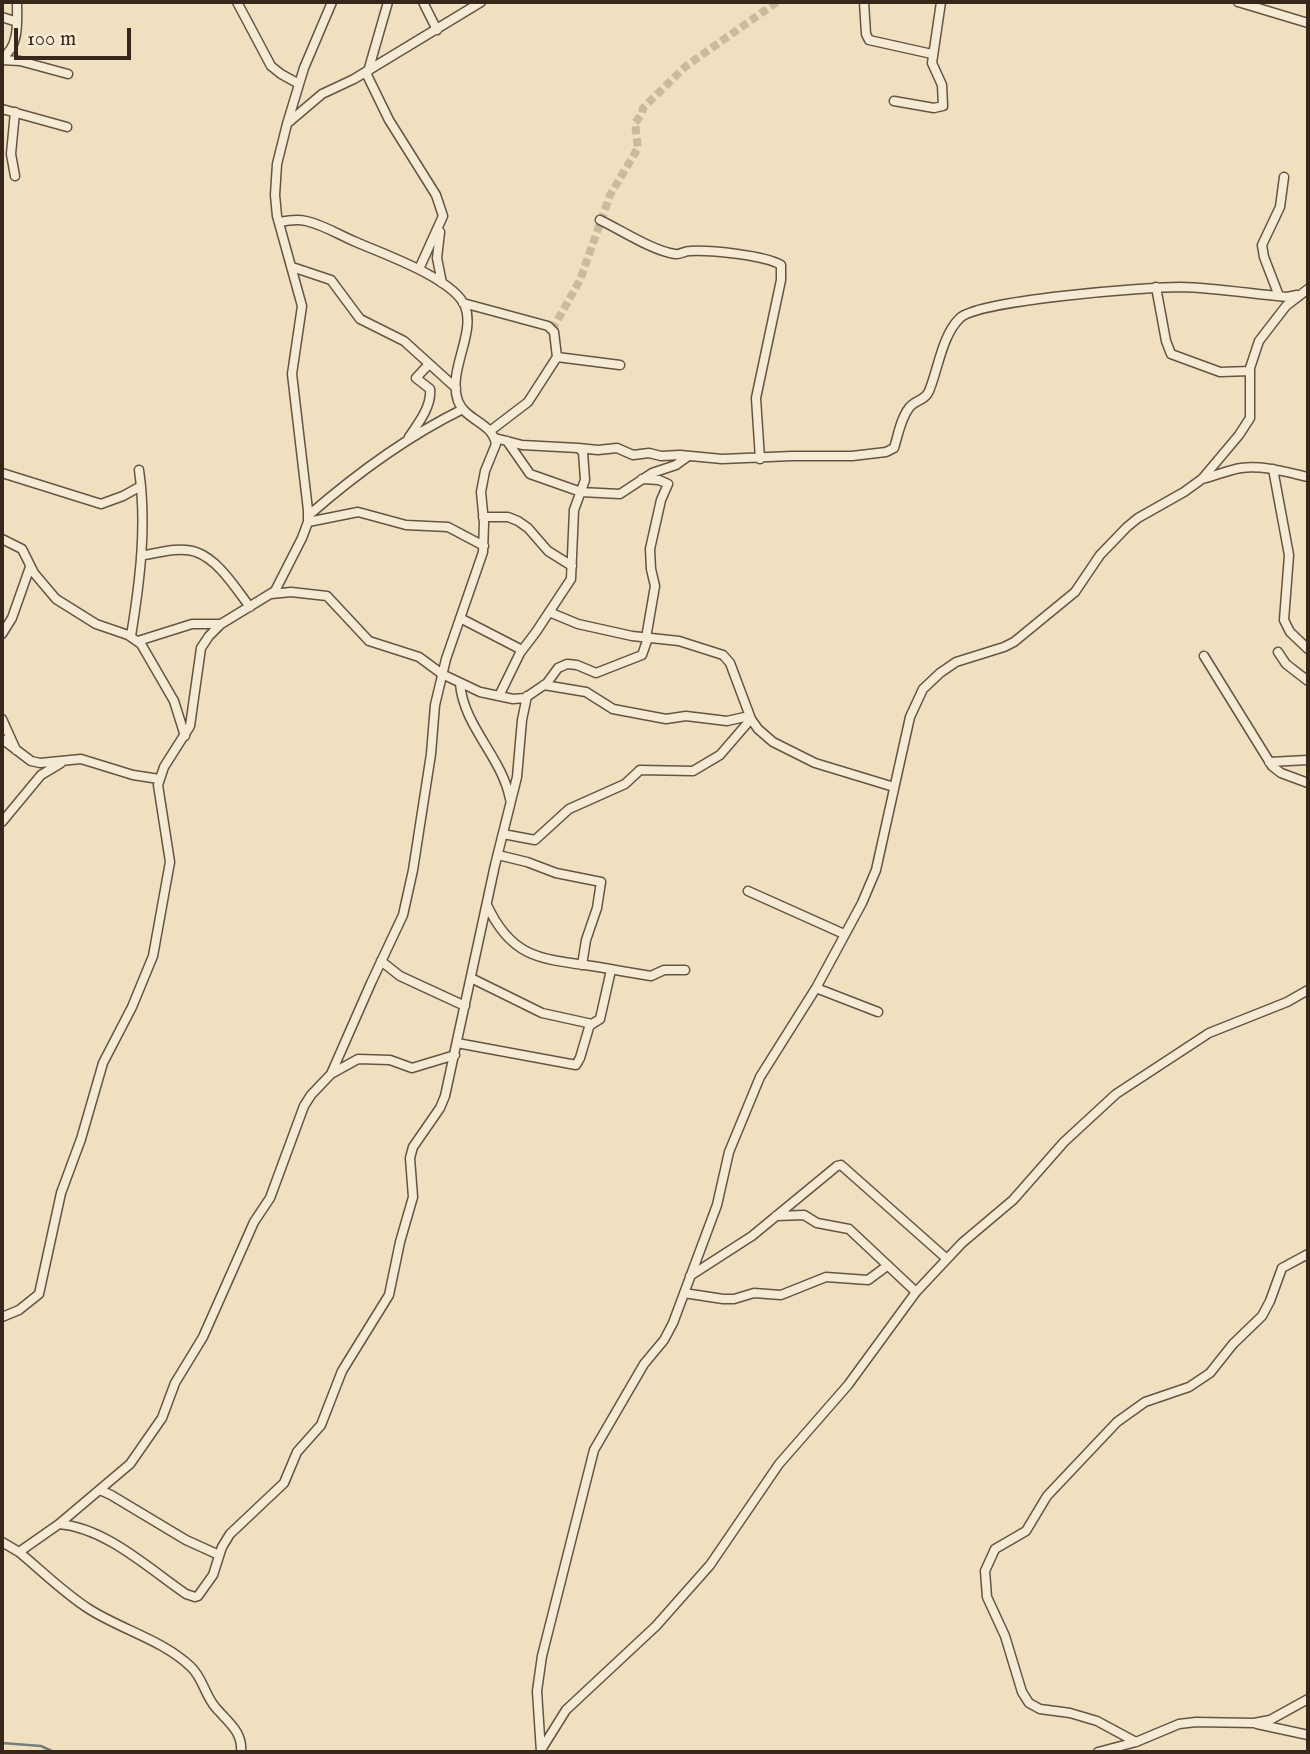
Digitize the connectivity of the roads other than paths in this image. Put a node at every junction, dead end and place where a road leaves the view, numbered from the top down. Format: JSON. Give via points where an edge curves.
{"nodes":[{"id":1,"x":17,"y":2,"type":"edge"},
{"id":2,"x":237,"y":2,"type":"edge"},
{"id":3,"x":332,"y":2,"type":"edge"},
{"id":4,"x":388,"y":2,"type":"edge"},
{"id":5,"x":423,"y":2,"type":"edge"},
{"id":6,"x":481,"y":2,"type":"edge"},
{"id":7,"x":864,"y":2,"type":"edge"},
{"id":8,"x":941,"y":2,"type":"edge"},
{"id":9,"x":1242,"y":2,"type":"edge"},
{"id":10,"x":2,"y":17,"type":"edge"},
{"id":11,"x":17,"y":22,"type":"junction"},
{"id":12,"x":1308,"y":23,"type":"edge"},
{"id":13,"x":437,"y":30,"type":"junction"},
{"id":14,"x":932,"y":54,"type":"junction"},
{"id":15,"x":2,"y":59,"type":"edge"},
{"id":16,"x":367,"y":71,"type":"junction"},
{"id":17,"x":68,"y":74,"type":"dead end"},
{"id":18,"x":299,"y":84,"type":"junction"},
{"id":19,"x":894,"y":101,"type":"dead end"},
{"id":20,"x":2,"y":109,"type":"edge"},
{"id":21,"x":15,"y":113,"type":"junction"},
{"id":22,"x":287,"y":124,"type":"junction"},
{"id":23,"x":67,"y":127,"type":"dead end"},
{"id":24,"x":15,"y":176,"type":"dead end"},
{"id":25,"x":1284,"y":177,"type":"dead end"},
{"id":26,"x":600,"y":220,"type":"dead end"},
{"id":27,"x":280,"y":222,"type":"junction"},
{"id":28,"x":441,"y":222,"type":"junction"},
{"id":29,"x":292,"y":267,"type":"junction"},
{"id":30,"x":419,"y":269,"type":"junction"},
{"id":31,"x":442,"y":283,"type":"junction"},
{"id":32,"x":1156,"y":287,"type":"junction"},
{"id":33,"x":1308,"y":289,"type":"edge"},
{"id":34,"x":1299,"y":294,"type":"junction"},
{"id":35,"x":1279,"y":296,"type":"junction"},
{"id":36,"x":463,"y":303,"type":"junction"},
{"id":37,"x":557,"y":357,"type":"junction"},
{"id":38,"x":429,"y":364,"type":"junction"},
{"id":39,"x":620,"y":365,"type":"dead end"},
{"id":40,"x":1250,"y":371,"type":"junction"},
{"id":41,"x":456,"y":388,"type":"junction"},
{"id":42,"x":463,"y":409,"type":"junction"},
{"id":43,"x":493,"y":434,"type":"junction"},
{"id":44,"x":407,"y":439,"type":"junction"},
{"id":45,"x":507,"y":441,"type":"junction"},
{"id":46,"x":578,"y":448,"type":"junction"},
{"id":47,"x":687,"y":457,"type":"junction"},
{"id":48,"x":760,"y":459,"type":"junction"},
{"id":49,"x":1273,"y":469,"type":"junction"},
{"id":50,"x":139,"y":470,"type":"dead end"},
{"id":51,"x":2,"y":473,"type":"edge"},
{"id":52,"x":1308,"y":477,"type":"edge"},
{"id":53,"x":1202,"y":478,"type":"junction"},
{"id":54,"x":642,"y":479,"type":"junction"},
{"id":55,"x":141,"y":486,"type":"junction"},
{"id":56,"x":581,"y":492,"type":"junction"},
{"id":57,"x":483,"y":517,"type":"junction"},
{"id":58,"x":308,"y":518,"type":"junction"},
{"id":59,"x":2,"y":539,"type":"edge"},
{"id":60,"x":484,"y":546,"type":"junction"},
{"id":61,"x":141,"y":556,"type":"junction"},
{"id":62,"x":572,"y":566,"type":"junction"},
{"id":63,"x":30,"y":567,"type":"junction"},
{"id":64,"x":271,"y":594,"type":"junction"},
{"id":65,"x":250,"y":607,"type":"junction"},
{"id":66,"x":549,"y":612,"type":"junction"},
{"id":67,"x":460,"y":618,"type":"junction"},
{"id":68,"x":221,"y":624,"type":"junction"},
{"id":69,"x":2,"y":635,"type":"edge"},
{"id":70,"x":134,"y":638,"type":"junction"},
{"id":71,"x":647,"y":638,"type":"junction"},
{"id":72,"x":1308,"y":649,"type":"edge"},
{"id":73,"x":522,"y":650,"type":"junction"},
{"id":74,"x":1278,"y":652,"type":"dead end"},
{"id":75,"x":1204,"y":656,"type":"dead end"},
{"id":76,"x":442,"y":674,"type":"junction"},
{"id":77,"x":1308,"y":681,"type":"edge"},
{"id":78,"x":460,"y":684,"type":"junction"},
{"id":79,"x":544,"y":685,"type":"junction"},
{"id":80,"x":499,"y":696,"type":"junction"},
{"id":81,"x":527,"y":696,"type":"junction"},
{"id":82,"x":750,"y":718,"type":"junction"},
{"id":83,"x":2,"y":719,"type":"edge"},
{"id":84,"x":185,"y":736,"type":"junction"},
{"id":85,"x":2,"y":739,"type":"edge"},
{"id":86,"x":17,"y":752,"type":"junction"},
{"id":87,"x":67,"y":760,"type":"junction"},
{"id":88,"x":1308,"y":760,"type":"edge"},
{"id":89,"x":1269,"y":762,"type":"junction"},
{"id":90,"x":159,"y":779,"type":"junction"},
{"id":91,"x":1308,"y":783,"type":"edge"},
{"id":92,"x":894,"y":787,"type":"junction"},
{"id":93,"x":511,"y":805,"type":"junction"},
{"id":94,"x":2,"y":822,"type":"edge"},
{"id":95,"x":503,"y":834,"type":"junction"},
{"id":96,"x":498,"y":855,"type":"junction"},
{"id":97,"x":748,"y":891,"type":"dead end"},
{"id":98,"x":487,"y":905,"type":"junction"},
{"id":99,"x":844,"y":934,"type":"junction"},
{"id":100,"x":381,"y":961,"type":"junction"},
{"id":101,"x":582,"y":965,"type":"junction"},
{"id":102,"x":611,"y":970,"type":"junction"},
{"id":103,"x":685,"y":970,"type":"dead end"},
{"id":104,"x":471,"y":978,"type":"junction"},
{"id":105,"x":816,"y":988,"type":"junction"},
{"id":106,"x":1308,"y":990,"type":"edge"},
{"id":107,"x":465,"y":1006,"type":"junction"},
{"id":108,"x":878,"y":1012,"type":"dead end"},
{"id":109,"x":590,"y":1024,"type":"junction"},
{"id":110,"x":457,"y":1043,"type":"junction"},
{"id":111,"x":455,"y":1055,"type":"junction"},
{"id":112,"x":331,"y":1074,"type":"junction"},
{"id":113,"x":776,"y":1216,"type":"junction"},
{"id":114,"x":1308,"y":1254,"type":"edge"},
{"id":115,"x":947,"y":1259,"type":"junction"},
{"id":116,"x":887,"y":1266,"type":"junction"},
{"id":117,"x":690,"y":1276,"type":"junction"},
{"id":118,"x":916,"y":1292,"type":"junction"},
{"id":119,"x":684,"y":1293,"type":"junction"},
{"id":120,"x":2,"y":1317,"type":"edge"},
{"id":121,"x":100,"y":1490,"type":"junction"},
{"id":122,"x":60,"y":1524,"type":"junction"},
{"id":123,"x":2,"y":1542,"type":"edge"},
{"id":124,"x":19,"y":1552,"type":"junction"},
{"id":125,"x":219,"y":1555,"type":"junction"},
{"id":126,"x":1308,"y":1699,"type":"edge"},
{"id":127,"x":1255,"y":1723,"type":"junction"},
{"id":128,"x":1308,"y":1735,"type":"edge"},
{"id":129,"x":1136,"y":1742,"type":"junction"},
{"id":130,"x":241,"y":1752,"type":"edge"},
{"id":131,"x":541,"y":1752,"type":"edge"},
{"id":132,"x":1098,"y":1752,"type":"edge"}],
"edges":[{"from":1,"to":11,"type":"street"},
{"from":2,"to":18,"type":"street","via":[[271,66]]},
{"from":3,"to":18,"type":"street"},
{"from":4,"to":16,"type":"street"},
{"from":5,"to":13,"type":"street"},
{"from":6,"to":13,"type":"street"},
{"from":7,"to":14,"type":"street","via":[[869,40]]},
{"from":8,"to":14,"type":"street"},
{"from":9,"to":12,"type":"street"},
{"from":10,"to":11,"type":"street"},
{"from":11,"to":15,"type":"street","via":[[12,47]]},
{"from":13,"to":16,"type":"street"},
{"from":14,"to":19,"type":"street","via":[[942,85],[942,108]]},
{"from":15,"to":17,"type":"street"},
{"from":16,"to":22,"type":"street","via":[[321,94]]},
{"from":16,"to":28,"type":"street","via":[[377,99],[436,195],[443,212]]},
{"from":18,"to":22,"type":"street"},
{"from":20,"to":21,"type":"street"},
{"from":21,"to":23,"type":"street"},
{"from":21,"to":24,"type":"street","via":[[11,154]]},
{"from":22,"to":27,"type":"street","via":[[276,175]]},
{"from":25,"to":35,"type":"street","via":[[1280,207],[1262,245]]},
{"from":26,"to":48,"type":"street","via":[[676,255],[689,251],[748,256],[781,265],[782,279],[756,398]]},
{"from":27,"to":29,"type":"street"},
{"from":27,"to":30,"type":"street","via":[[311,222]]},
{"from":28,"to":30,"type":"street"},
{"from":28,"to":31,"type":"street","via":[[437,258]]},
{"from":29,"to":38,"type":"street","via":[[331,280],[360,319],[404,341]]},
{"from":29,"to":58,"type":"street","via":[[302,306],[292,374]]},
{"from":30,"to":31,"type":"street"},
{"from":31,"to":36,"type":"street"},
{"from":32,"to":35,"type":"street"},
{"from":32,"to":40,"type":"street","via":[[1171,354],[1220,372]]},
{"from":32,"to":48,"type":"street","via":[[1070,295],[966,314],[951,330],[927,394],[909,407],[891,449],[852,456]]},
{"from":33,"to":34,"type":"street"},
{"from":34,"to":35,"type":"street"},
{"from":34,"to":40,"type":"street","via":[[1267,330]]},
{"from":36,"to":37,"type":"street","via":[[548,326],[554,332]]},
{"from":36,"to":41,"type":"street","via":[[466,326]]},
{"from":37,"to":39,"type":"street"},
{"from":37,"to":43,"type":"street","via":[[528,402]]},
{"from":38,"to":41,"type":"street"},
{"from":38,"to":44,"type":"street","via":[[416,378],[431,395]]},
{"from":40,"to":53,"type":"street","via":[[1250,418]]},
{"from":41,"to":42,"type":"street"},
{"from":42,"to":43,"type":"street"},
{"from":42,"to":44,"type":"street"},
{"from":43,"to":45,"type":"street"},
{"from":43,"to":57,"type":"street","via":[[495,448],[482,482]]},
{"from":44,"to":58,"type":"street","via":[[341,487]]},
{"from":45,"to":46,"type":"street"},
{"from":45,"to":56,"type":"street","via":[[530,474]]},
{"from":46,"to":47,"type":"street"},
{"from":46,"to":56,"type":"street","via":[[586,472]]},
{"from":47,"to":48,"type":"street"},
{"from":47,"to":54,"type":"street"},
{"from":49,"to":52,"type":"street"},
{"from":49,"to":53,"type":"street","via":[[1236,468]]},
{"from":49,"to":72,"type":"street","via":[[1289,555],[1284,620]]},
{"from":50,"to":55,"type":"street"},
{"from":51,"to":55,"type":"street","via":[[101,504]]},
{"from":53,"to":92,"type":"street","via":[[1127,527],[1067,600],[1014,642],[956,662],[929,682],[910,717]]},
{"from":54,"to":56,"type":"street","via":[[618,495]]},
{"from":54,"to":71,"type":"street","via":[[668,484],[650,550],[654,586]]},
{"from":55,"to":61,"type":"street"},
{"from":56,"to":62,"type":"street","via":[[574,510]]},
{"from":57,"to":60,"type":"street"},
{"from":57,"to":62,"type":"street","via":[[519,521],[548,551]]},
{"from":58,"to":60,"type":"street","via":[[358,512],[406,525],[452,528]]},
{"from":58,"to":64,"type":"street","via":[[287,572]]},
{"from":59,"to":63,"type":"street","via":[[21,547]]},
{"from":60,"to":67,"type":"street"},
{"from":61,"to":65,"type":"street","via":[[197,552],[222,572]]},
{"from":61,"to":70,"type":"street"},
{"from":62,"to":66,"type":"street","via":[[570,582]]},
{"from":63,"to":69,"type":"street"},
{"from":63,"to":70,"type":"street","via":[[52,595],[71,609]]},
{"from":64,"to":65,"type":"street"},
{"from":64,"to":76,"type":"street","via":[[327,596],[369,641],[417,656]]},
{"from":65,"to":68,"type":"street"},
{"from":66,"to":71,"type":"street","via":[[578,624]]},
{"from":66,"to":73,"type":"street"},
{"from":67,"to":73,"type":"street"},
{"from":67,"to":76,"type":"street"},
{"from":68,"to":70,"type":"street","via":[[192,624]]},
{"from":68,"to":84,"type":"street","via":[[201,648]]},
{"from":70,"to":84,"type":"street","via":[[174,701]]},
{"from":71,"to":79,"type":"street","via":[[642,655],[596,673],[572,664],[563,666]]},
{"from":71,"to":82,"type":"street","via":[[679,640],[726,657]]},
{"from":73,"to":80,"type":"street"},
{"from":74,"to":77,"type":"street"},
{"from":75,"to":89,"type":"street"},
{"from":76,"to":78,"type":"street"},
{"from":76,"to":100,"type":"street","via":[[408,897]]},
{"from":78,"to":80,"type":"street"},
{"from":78,"to":93,"type":"street","via":[[466,712],[504,780]]},
{"from":79,"to":81,"type":"street"},
{"from":79,"to":82,"type":"street","via":[[586,692],[613,709],[666,719]]},
{"from":80,"to":81,"type":"street"},
{"from":81,"to":93,"type":"street"},
{"from":82,"to":92,"type":"street","via":[[773,742],[815,763]]},
{"from":82,"to":95,"type":"street","via":[[720,755],[696,769],[640,770],[622,785],[569,809],[534,840]]},
{"from":83,"to":86,"type":"street"},
{"from":84,"to":90,"type":"street"},
{"from":85,"to":86,"type":"street"},
{"from":86,"to":87,"type":"street","via":[[40,763]]},
{"from":87,"to":90,"type":"street","via":[[80,759]]},
{"from":87,"to":94,"type":"street","via":[[41,775]]},
{"from":88,"to":89,"type":"street"},
{"from":89,"to":91,"type":"street","via":[[1281,773]]},
{"from":90,"to":120,"type":"street","via":[[170,862],[147,975],[100,1071],[61,1194],[39,1294]]},
{"from":92,"to":99,"type":"street","via":[[876,870]]},
{"from":93,"to":95,"type":"street"},
{"from":95,"to":96,"type":"street"},
{"from":96,"to":98,"type":"street"},
{"from":96,"to":101,"type":"street","via":[[601,882]]},
{"from":97,"to":99,"type":"street"},
{"from":98,"to":101,"type":"street","via":[[516,946],[563,964]]},
{"from":98,"to":104,"type":"street"},
{"from":99,"to":105,"type":"street"},
{"from":100,"to":107,"type":"street","via":[[400,976]]},
{"from":100,"to":112,"type":"street"},
{"from":101,"to":102,"type":"street"},
{"from":102,"to":103,"type":"street","via":[[651,976],[664,970]]},
{"from":102,"to":109,"type":"street","via":[[599,1021]]},
{"from":104,"to":107,"type":"street"},
{"from":104,"to":109,"type":"street","via":[[542,1013]]},
{"from":105,"to":108,"type":"street"},
{"from":105,"to":117,"type":"street","via":[[760,1077],[729,1152],[718,1205]]},
{"from":106,"to":115,"type":"street","via":[[1209,1033],[1116,1094],[1064,1142],[1013,1200]]},
{"from":107,"to":110,"type":"street"},
{"from":109,"to":110,"type":"street","via":[[576,1065]]},
{"from":110,"to":111,"type":"street"},
{"from":111,"to":112,"type":"street","via":[[412,1068],[390,1060],[358,1059]]},
{"from":111,"to":125,"type":"street","via":[[440,1108],[413,1147],[413,1197],[389,1295],[342,1371],[327,1413],[298,1452],[284,1483],[235,1527]]},
{"from":112,"to":121,"type":"street","via":[[304,1106],[270,1198],[254,1222],[204,1337],[175,1383],[162,1418],[130,1464]]},
{"from":113,"to":115,"type":"street","via":[[841,1165]]},
{"from":113,"to":116,"type":"street","via":[[804,1215],[817,1223],[849,1229]]},
{"from":113,"to":117,"type":"street"},
{"from":114,"to":129,"type":"street","via":[[1282,1268],[1262,1316],[1210,1373],[1189,1387],[1136,1407],[1111,1427],[1047,1496],[1026,1531],[995,1549],[988,1563],[984,1576],[987,1597],[1025,1698],[1040,1709],[1097,1721]]},
{"from":115,"to":118,"type":"street"},
{"from":116,"to":118,"type":"street"},
{"from":116,"to":119,"type":"street","via":[[868,1280],[826,1277],[781,1295],[754,1293],[723,1299]]},
{"from":117,"to":119,"type":"street"},
{"from":118,"to":131,"type":"street","via":[[848,1385],[779,1464],[710,1565],[662,1619],[566,1710]]},
{"from":119,"to":131,"type":"street","via":[[664,1340],[594,1450],[542,1656],[537,1691]]},
{"from":121,"to":122,"type":"street"},
{"from":121,"to":125,"type":"street"},
{"from":122,"to":124,"type":"street"},
{"from":122,"to":125,"type":"street","via":[[75,1525],[119,1547],[195,1597],[207,1586]]},
{"from":123,"to":124,"type":"street"},
{"from":124,"to":130,"type":"street","via":[[88,1609],[158,1643],[191,1667],[214,1706],[239,1735]]},
{"from":126,"to":127,"type":"street","via":[[1277,1718]]},
{"from":127,"to":128,"type":"street"},
{"from":127,"to":129,"type":"street","via":[[1178,1724]]},
{"from":129,"to":132,"type":"street"}]}
